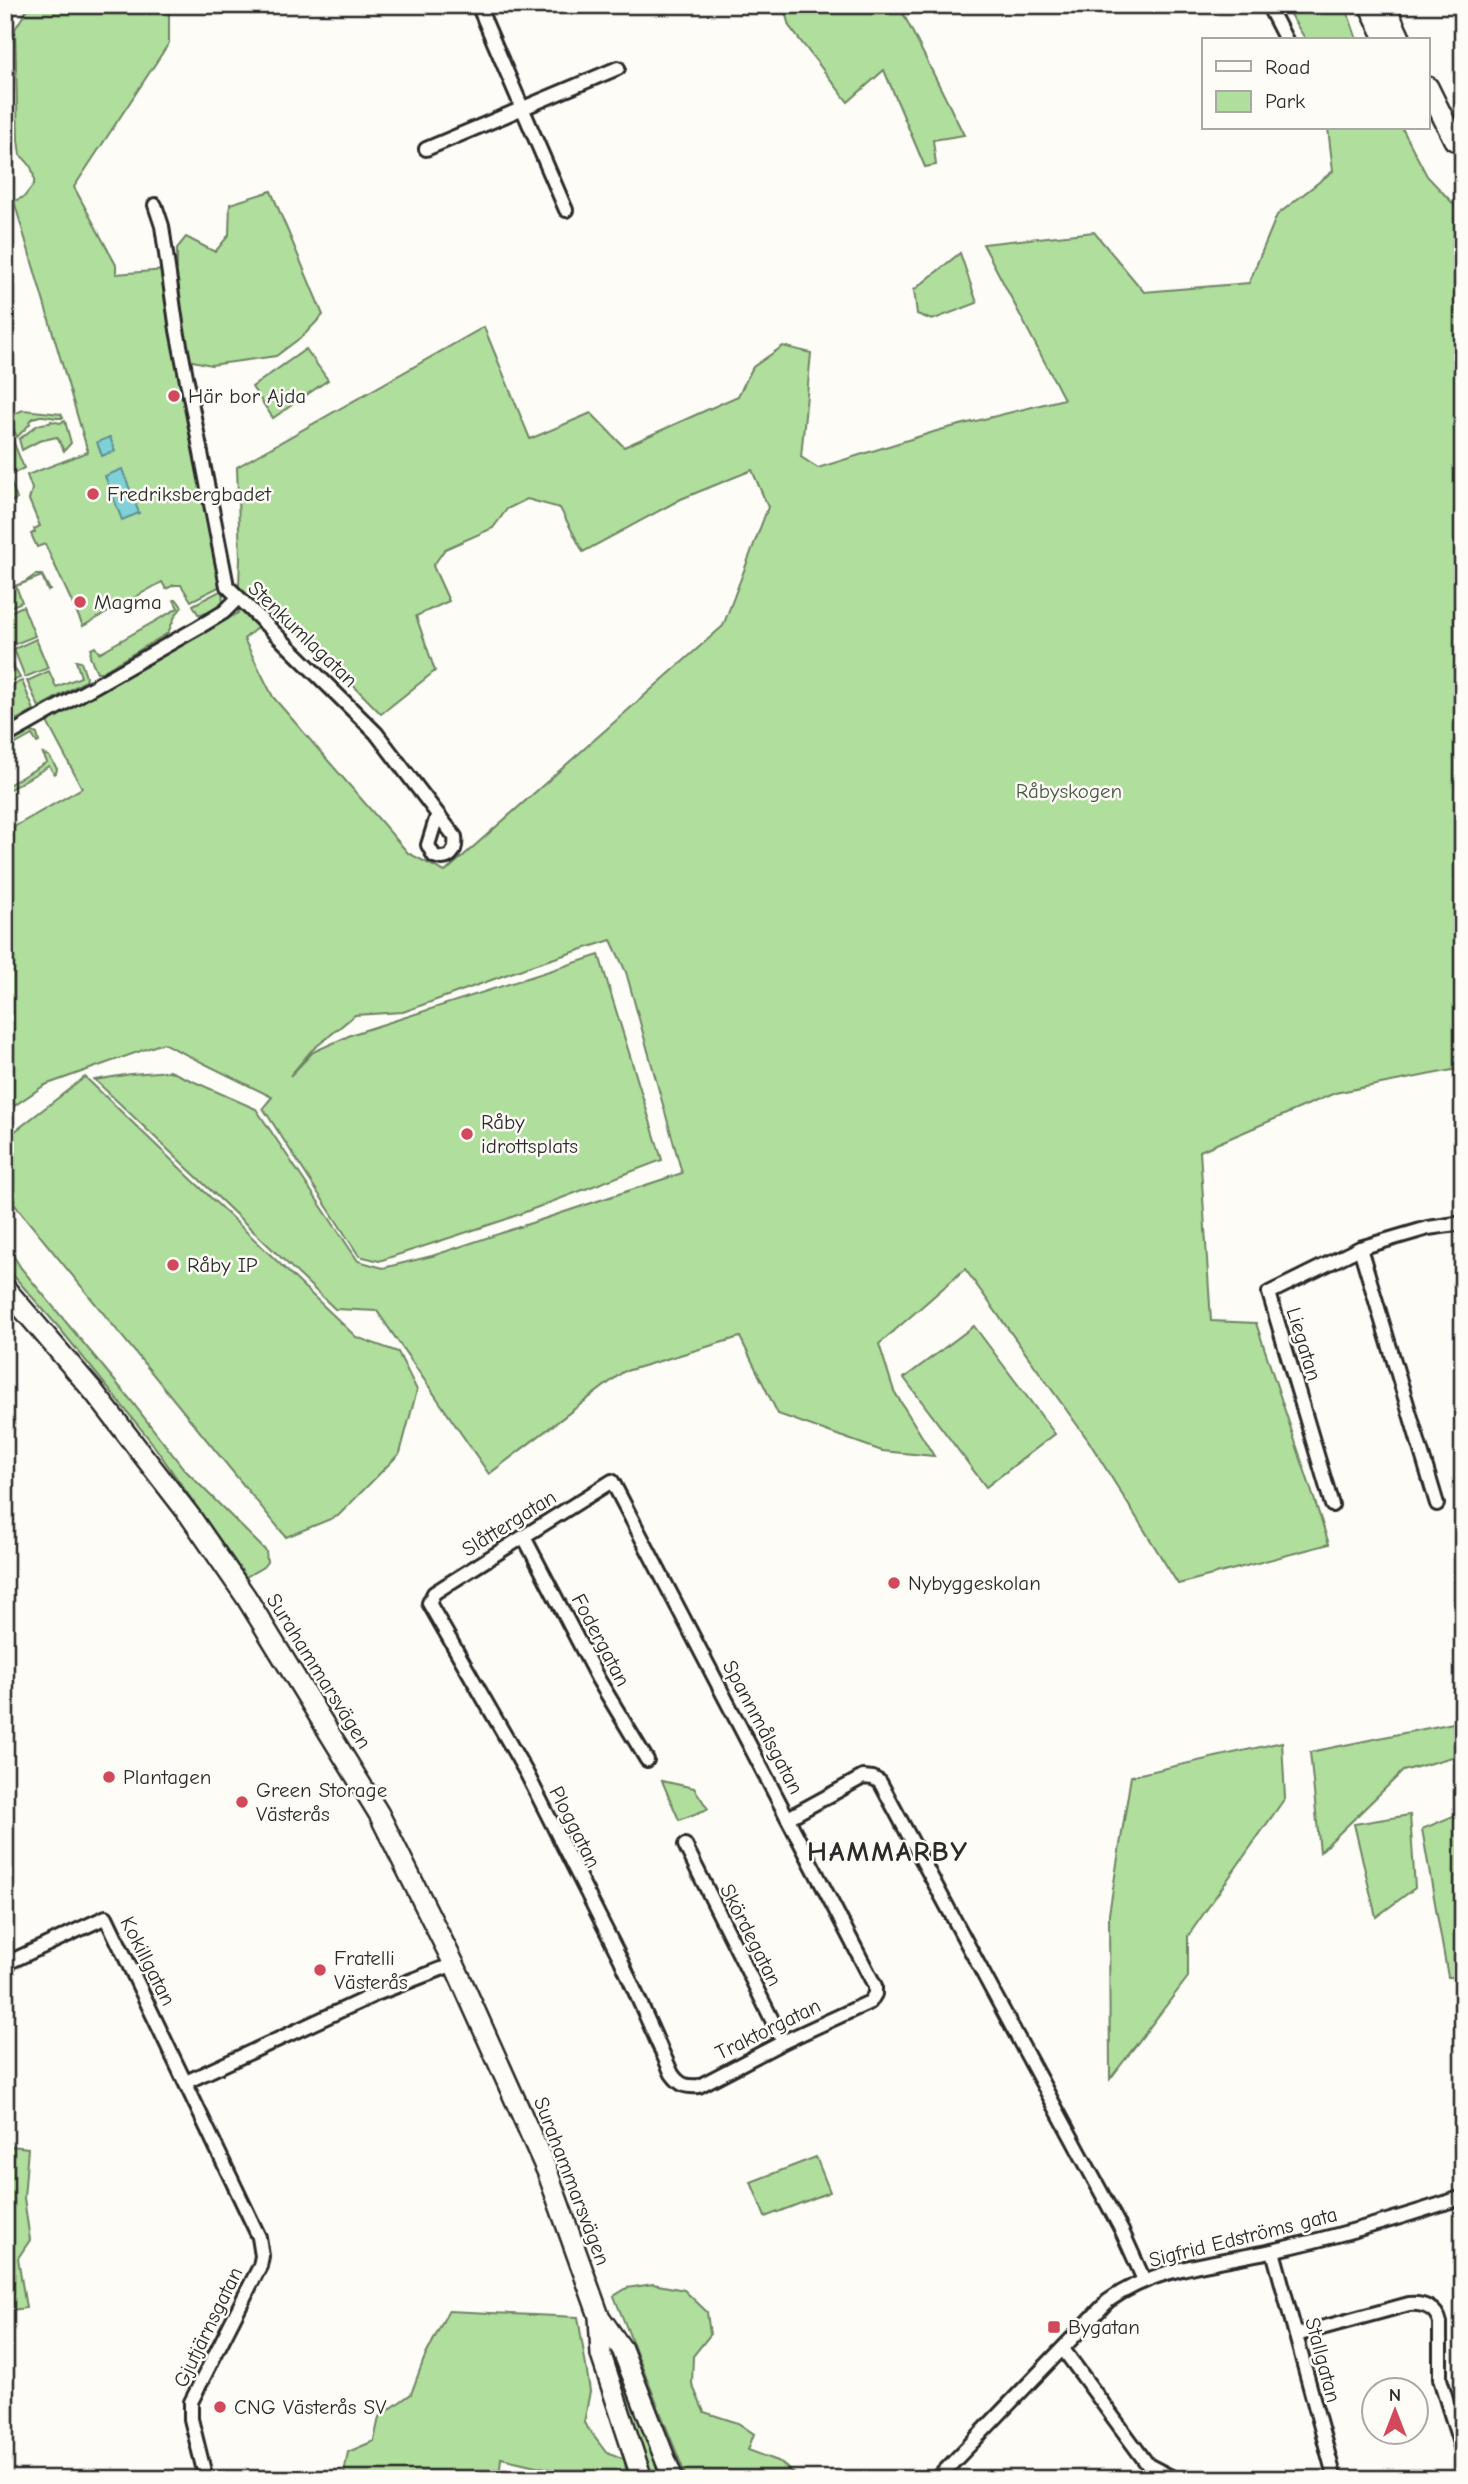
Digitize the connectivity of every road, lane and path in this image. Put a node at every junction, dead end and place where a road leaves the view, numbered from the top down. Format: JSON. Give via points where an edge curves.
{"nodes":[{"id":1,"x":478,"y":5,"type":"edge"},
{"id":2,"x":1268,"y":5,"type":"edge"},
{"id":3,"x":1369,"y":5,"type":"edge"},
{"id":4,"x":1385,"y":5,"type":"edge"},
{"id":5,"x":1285,"y":38,"type":"edge"},
{"id":6,"x":1385,"y":38,"type":"edge"},
{"id":7,"x":1400,"y":38,"type":"edge"},
{"id":8,"x":618,"y":68,"type":"dead end"},
{"id":9,"x":1430,"y":90,"type":"edge"},
{"id":10,"x":524,"y":109,"type":"junction"},
{"id":11,"x":1430,"y":110,"type":"edge"},
{"id":12,"x":1459,"y":146,"type":"edge"},
{"id":13,"x":426,"y":149,"type":"dead end"},
{"id":14,"x":155,"y":205,"type":"dead end"},
{"id":15,"x":566,"y":210,"type":"dead end"},
{"id":16,"x":237,"y":598,"type":"junction"},
{"id":17,"x":5,"y":737,"type":"edge"},
{"id":18,"x":437,"y":816,"type":"dead end"},
{"id":19,"x":1462,"y":1225,"type":"edge"},
{"id":20,"x":1360,"y":1248,"type":"junction"},
{"id":21,"x":5,"y":1288,"type":"edge"},
{"id":22,"x":610,"y":1483,"type":"joint"},
{"id":23,"x":1437,"y":1504,"type":"dead end"},
{"id":24,"x":1332,"y":1505,"type":"dead end"},
{"id":25,"x":524,"y":1537,"type":"junction"},
{"id":26,"x":431,"y":1598,"type":"joint"},
{"id":27,"x":647,"y":1760,"type":"dead end"},
{"id":28,"x":788,"y":1818,"type":"junction"},
{"id":29,"x":685,"y":1845,"type":"dead end"},
{"id":30,"x":5,"y":1964,"type":"edge"},
{"id":31,"x":454,"y":1964,"type":"junction"},
{"id":32,"x":874,"y":1995,"type":"joint"},
{"id":33,"x":783,"y":2042,"type":"junction"},
{"id":34,"x":676,"y":2081,"type":"joint"},
{"id":35,"x":186,"y":2082,"type":"junction"},
{"id":36,"x":1463,"y":2197,"type":"edge"},
{"id":37,"x":1273,"y":2251,"type":"junction"},
{"id":38,"x":1144,"y":2280,"type":"junction"},
{"id":39,"x":599,"y":2316,"type":"junction"},
{"id":40,"x":1296,"y":2335,"type":"junction"},
{"id":41,"x":1063,"y":2349,"type":"junction"},
{"id":42,"x":1463,"y":2453,"type":"edge"},
{"id":43,"x":938,"y":2478,"type":"edge"},
{"id":44,"x":206,"y":2479,"type":"edge"},
{"id":45,"x":642,"y":2479,"type":"edge"},
{"id":46,"x":673,"y":2479,"type":"edge"},
{"id":47,"x":1175,"y":2479,"type":"edge"},
{"id":48,"x":1335,"y":2479,"type":"edge"}],
"edges":[{"from":1,"to":10,"type":"street"},
{"from":2,"to":5,"type":"street"},
{"from":3,"to":6,"type":"main road"},
{"from":4,"to":7,"type":"main road"},
{"from":8,"to":10,"type":"street"},
{"from":9,"to":12,"type":"main road"},
{"from":10,"to":13,"type":"street"},
{"from":10,"to":15,"type":"street"},
{"from":11,"to":12,"type":"main road"},
{"from":14,"to":16,"type":"street","name":"Stenkumlagatan","via":[[227,586]]},
{"from":16,"to":17,"type":"street","via":[[199,627]]},
{"from":16,"to":18,"type":"street","name":"Stenkumlagatan","via":[[376,733]]},
{"from":19,"to":20,"type":"street","name":"Liegatan","via":[[1428,1228]]},
{"from":20,"to":23,"type":"street"},
{"from":20,"to":24,"type":"street","name":"Liegatan","via":[[1269,1293]]},
{"from":21,"to":31,"type":"main road","name":"Surahammarsvägen","via":[[94,1392],[246,1597],[379,1814]]},
{"from":22,"to":25,"type":"street","name":"Slåttergatan"},
{"from":22,"to":28,"type":"street","name":"Spannmålsgatan"},
{"from":25,"to":26,"type":"street","name":"Slåttergatan"},
{"from":25,"to":27,"type":"street","name":"Fodergatan","via":[[598,1679]]},
{"from":26,"to":34,"type":"street","name":"Ploggatan","via":[[430,1608],[567,1853]]},
{"from":28,"to":32,"type":"street","name":"Spannmålsgatan","via":[[875,1986]]},
{"from":28,"to":38,"type":"street","via":[[863,1777],[880,1782],[1122,2231]]},
{"from":29,"to":33,"type":"street","name":"Skördegatan"},
{"from":30,"to":35,"type":"street","name":"Kokillgatan","via":[[106,1917]]},
{"from":31,"to":35,"type":"street","via":[[376,1994]]},
{"from":31,"to":39,"type":"main road","name":"Surahammarsvägen","via":[[547,2171]]},
{"from":32,"to":33,"type":"street","name":"Traktorgatan","via":[[870,2002]]},
{"from":33,"to":34,"type":"street","name":"Traktorgatan","via":[[699,2086],[687,2087]]},
{"from":35,"to":44,"type":"street","name":"Gjutjärnsgatan","via":[[259,2237],[262,2256],[191,2402]]},
{"from":36,"to":37,"type":"street","name":"Sigfrid Edströms gata"},
{"from":37,"to":38,"type":"street","name":"Sigfrid Edströms gata"},
{"from":37,"to":40,"type":"street","name":"Stallgatan"},
{"from":38,"to":41,"type":"street","name":"Sigfrid Edströms gata","via":[[1108,2301]]},
{"from":39,"to":45,"type":"main road","name":"Surahammarsvägen","via":[[601,2355]]},
{"from":39,"to":46,"type":"main road","name":"Surahammarsvägen","via":[[622,2349]]},
{"from":40,"to":42,"type":"street","via":[[1409,2304],[1432,2309],[1439,2316],[1441,2331],[1440,2379]]},
{"from":40,"to":48,"type":"street","name":"Stallgatan"},
{"from":41,"to":43,"type":"street","name":"Sigfrid Edströms gata"},
{"from":41,"to":47,"type":"street","via":[[1148,2465]]}]}
